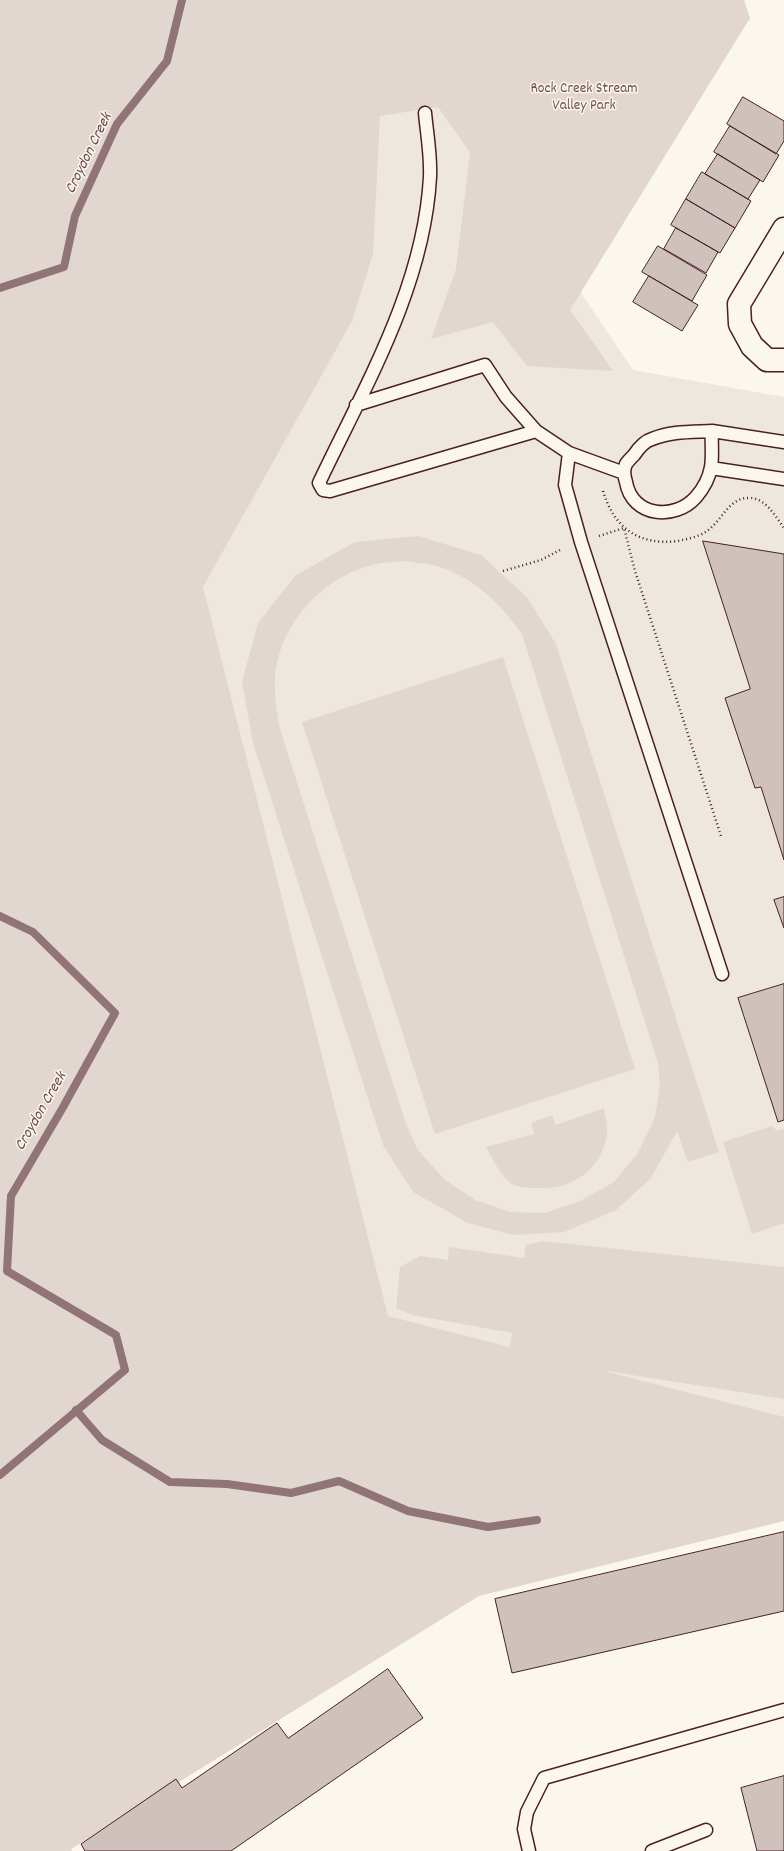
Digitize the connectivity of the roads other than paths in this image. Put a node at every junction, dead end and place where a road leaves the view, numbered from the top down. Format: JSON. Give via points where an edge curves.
{"nodes":[{"id":1,"x":425,"y":113,"type":"dead end"},
{"id":2,"x":784,"y":229,"type":"edge"},
{"id":3,"x":784,"y":360,"type":"edge"},
{"id":4,"x":356,"y":405,"type":"junction"},
{"id":5,"x":536,"y":430,"type":"junction"},
{"id":6,"x":712,"y":431,"type":"junction"},
{"id":7,"x":784,"y":442,"type":"edge"},
{"id":8,"x":569,"y":453,"type":"junction"},
{"id":9,"x":711,"y":468,"type":"junction"},
{"id":10,"x":624,"y":473,"type":"junction"},
{"id":11,"x":784,"y":479,"type":"edge"},
{"id":12,"x":722,"y":974,"type":"dead end"},
{"id":13,"x":784,"y":1710,"type":"edge"},
{"id":14,"x":706,"y":1830,"type":"dead end"},
{"id":15,"x":529,"y":1851,"type":"edge"},
{"id":16,"x":652,"y":1851,"type":"edge"}],
"edges":[{"from":1,"to":4,"type":"lane","via":[[430,177],[422,233],[410,282],[391,332]]},
{"from":2,"to":3,"type":"street","via":[[739,304],[740,324],[752,346],[767,360]]},
{"from":4,"to":5,"type":"lane","via":[[485,365],[506,397]]},
{"from":4,"to":5,"type":"lane","via":[[318,483],[323,490],[330,491]]},
{"from":5,"to":8,"type":"lane"},
{"from":6,"to":7,"type":"lane"},
{"from":6,"to":9,"type":"lane"},
{"from":6,"to":10,"type":"lane","via":[[671,433],[650,439],[626,464]]},
{"from":8,"to":10,"type":"lane"},
{"from":8,"to":12,"type":"lane","via":[[565,485],[581,542]]},
{"from":9,"to":10,"type":"lane","via":[[703,489],[692,502],[676,512],[660,513],[633,500],[626,486]]},
{"from":9,"to":11,"type":"lane"},
{"from":13,"to":15,"type":"lane","via":[[544,1778],[526,1818],[524,1829]]},
{"from":14,"to":16,"type":"lane"}]}
